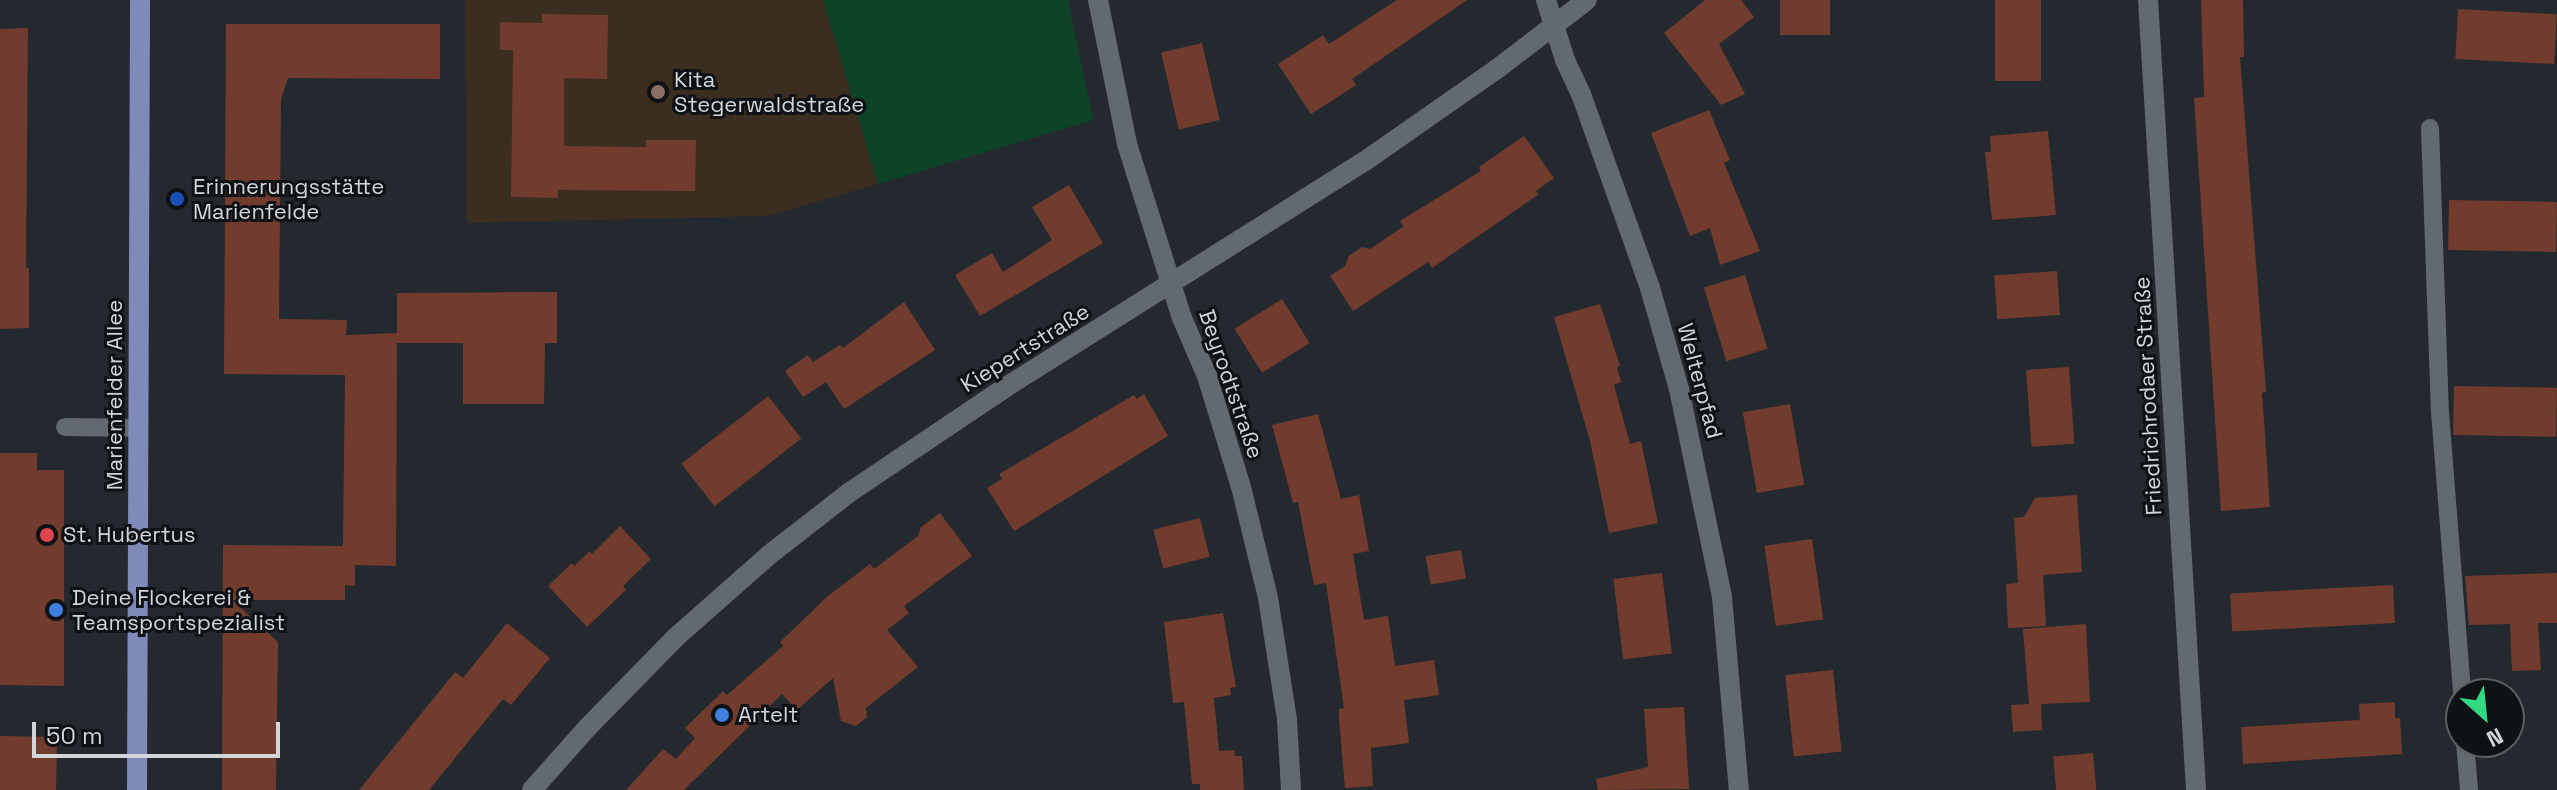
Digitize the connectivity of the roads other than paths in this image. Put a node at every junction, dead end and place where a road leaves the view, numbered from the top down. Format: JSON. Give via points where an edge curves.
{"nodes":[{"id":1,"x":140,"y":0,"type":"edge"},
{"id":2,"x":1098,"y":0,"type":"edge"},
{"id":3,"x":1546,"y":0,"type":"edge"},
{"id":4,"x":1587,"y":0,"type":"edge"},
{"id":5,"x":2148,"y":0,"type":"edge"},
{"id":6,"x":1554,"y":25,"type":"junction"},
{"id":7,"x":2430,"y":128,"type":"dead end"},
{"id":8,"x":1172,"y":285,"type":"junction"},
{"id":9,"x":65,"y":427,"type":"dead end"},
{"id":10,"x":138,"y":428,"type":"junction"},
{"id":11,"x":2461,"y":678,"type":"edge"},
{"id":12,"x":2466,"y":758,"type":"edge"},
{"id":13,"x":137,"y":790,"type":"edge"},
{"id":14,"x":532,"y":790,"type":"edge"},
{"id":15,"x":1291,"y":790,"type":"edge"},
{"id":16,"x":1739,"y":790,"type":"edge"},
{"id":17,"x":2196,"y":790,"type":"edge"},
{"id":18,"x":2469,"y":790,"type":"edge"}],
"edges":[{"from":1,"to":10,"type":"main road","name":"Marienfelder Allee"},
{"from":2,"to":8,"type":"street","name":"Beyrodtstraße","via":[[1127,144]]},
{"from":3,"to":6,"type":"street","name":"Welterpfad"},
{"from":4,"to":6,"type":"street","name":"Kiepertstraße"},
{"from":5,"to":17,"type":"street","name":"Friedrichrodaer Straße"},
{"from":6,"to":8,"type":"street","name":"Kiepertstraße","via":[[1375,154]]},
{"from":6,"to":16,"type":"street","name":"Welterpfad","via":[[1650,288],[1679,389],[1722,597]]},
{"from":7,"to":11,"type":"lane","via":[[2440,412]]},
{"from":8,"to":14,"type":"street","name":"Kiepertstraße","via":[[889,463],[769,555],[675,638]]},
{"from":8,"to":15,"type":"street","name":"Beyrodtstraße","via":[[1207,376],[1268,598],[1287,720]]},
{"from":9,"to":10,"type":"lane"},
{"from":10,"to":13,"type":"main road","name":"Marienfelder Allee"},
{"from":12,"to":18,"type":"lane"}]}
